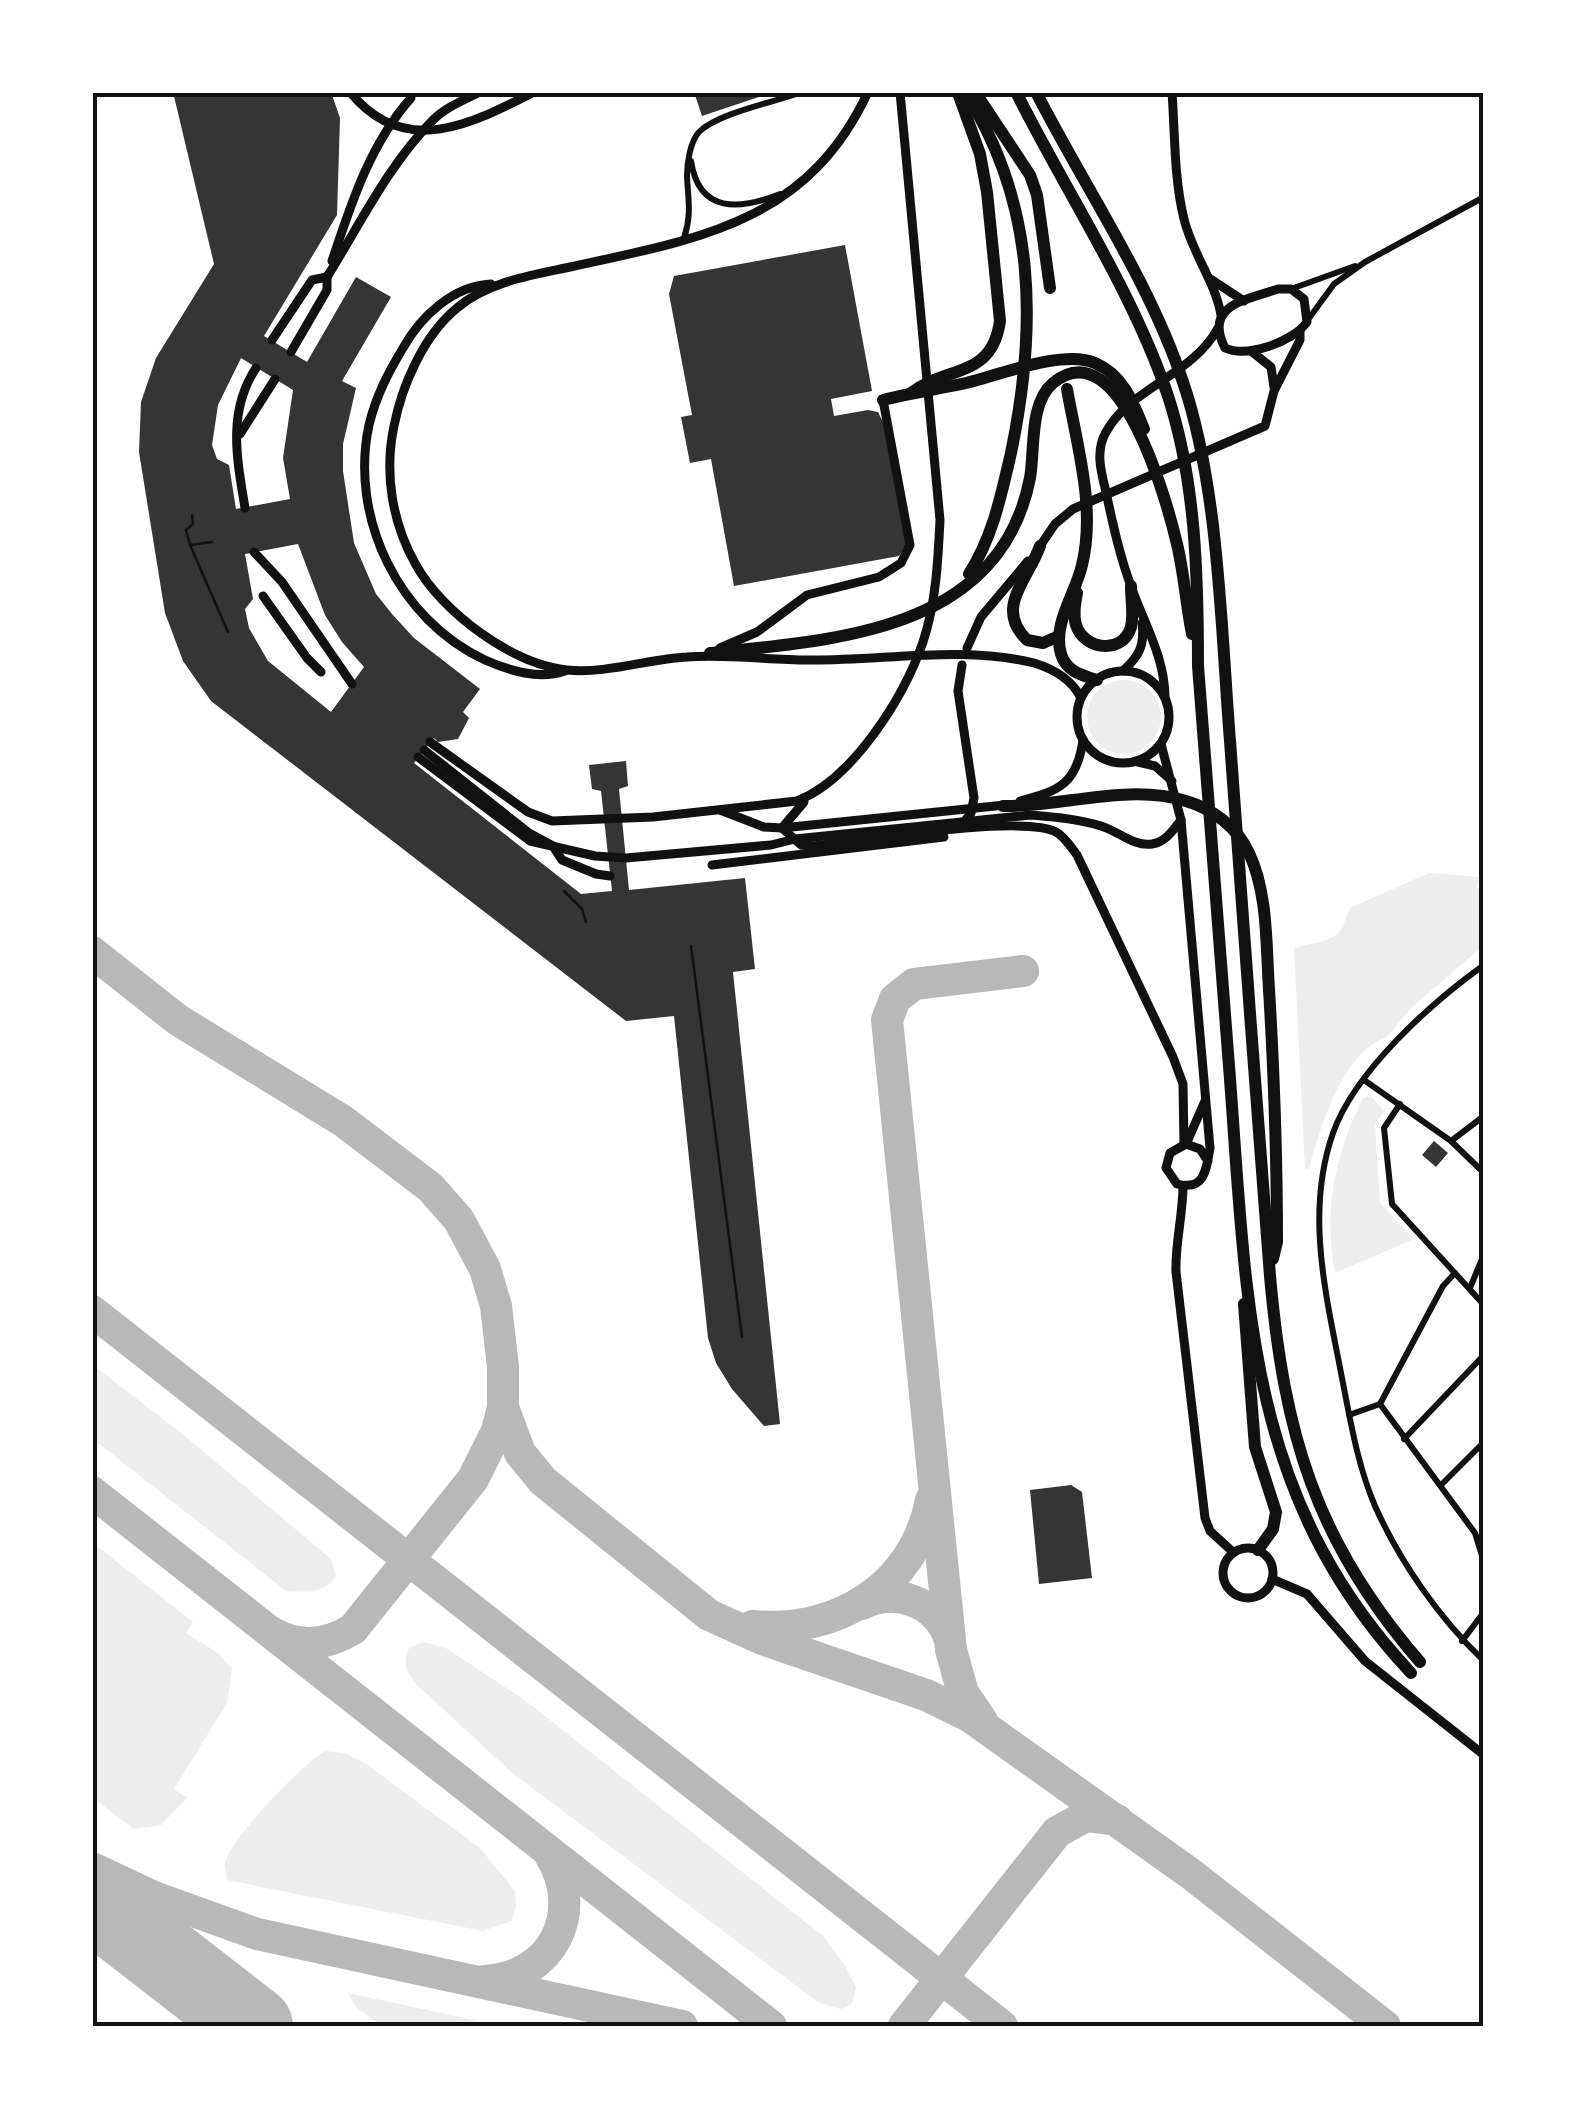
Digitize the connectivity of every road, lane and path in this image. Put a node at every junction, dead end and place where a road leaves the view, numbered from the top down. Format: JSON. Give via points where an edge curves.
{"nodes":[{"id":1,"x":350,"y":92,"type":"edge"},
{"id":2,"x":480,"y":92,"type":"edge"},
{"id":3,"x":534,"y":92,"type":"edge"},
{"id":4,"x":792,"y":92,"type":"edge"},
{"id":5,"x":802,"y":92,"type":"edge"},
{"id":6,"x":868,"y":92,"type":"edge"},
{"id":7,"x":900,"y":92,"type":"edge"},
{"id":8,"x":958,"y":92,"type":"edge"},
{"id":9,"x":966,"y":92,"type":"edge"},
{"id":10,"x":975,"y":92,"type":"edge"},
{"id":11,"x":1016,"y":92,"type":"edge"},
{"id":12,"x":1036,"y":92,"type":"edge"},
{"id":13,"x":1172,"y":92,"type":"edge"},
{"id":14,"x":411,"y":98,"type":"dead end"},
{"id":15,"x":780,"y":100,"type":"junction"},
{"id":16,"x":690,"y":157,"type":"junction"},
{"id":17,"x":800,"y":186,"type":"junction"},
{"id":18,"x":1484,"y":197,"type":"edge"},
{"id":19,"x":681,"y":239,"type":"junction"},
{"id":20,"x":1365,"y":262,"type":"junction"},
{"id":21,"x":1206,"y":276,"type":"junction"},
{"id":22,"x":327,"y":278,"type":"junction"},
{"id":23,"x":504,"y":283,"type":"junction"},
{"id":24,"x":1050,"y":288,"type":"dead end"},
{"id":25,"x":1291,"y":289,"type":"junction"},
{"id":26,"x":1244,"y":301,"type":"junction"},
{"id":27,"x":1221,"y":315,"type":"junction"},
{"id":28,"x":1307,"y":322,"type":"junction"},
{"id":29,"x":1218,"y":328,"type":"junction"},
{"id":30,"x":1300,"y":332,"type":"junction"},
{"id":31,"x":272,"y":340,"type":"dead end"},
{"id":32,"x":1225,"y":348,"type":"junction"},
{"id":33,"x":1250,"y":351,"type":"junction"},
{"id":34,"x":291,"y":352,"type":"dead end"},
{"id":35,"x":1202,"y":353,"type":"junction"},
{"id":36,"x":256,"y":368,"type":"dead end"},
{"id":37,"x":275,"y":379,"type":"dead end"},
{"id":38,"x":1067,"y":389,"type":"dead end"},
{"id":39,"x":1274,"y":391,"type":"junction"},
{"id":40,"x":910,"y":393,"type":"junction"},
{"id":41,"x":883,"y":400,"type":"joint"},
{"id":42,"x":238,"y":441,"type":"junction"},
{"id":43,"x":1151,"y":463,"type":"junction"},
{"id":44,"x":245,"y":508,"type":"dead end"},
{"id":45,"x":192,"y":515,"type":"dead end"},
{"id":46,"x":212,"y":542,"type":"dead end"},
{"id":47,"x":190,"y":545,"type":"junction"},
{"id":48,"x":1040,"y":546,"type":"junction"},
{"id":49,"x":254,"y":552,"type":"dead end"},
{"id":50,"x":1078,"y":584,"type":"junction"},
{"id":51,"x":962,"y":586,"type":"junction"},
{"id":52,"x":1131,"y":586,"type":"junction"},
{"id":53,"x":261,"y":601,"type":"dead end"},
{"id":54,"x":1142,"y":615,"type":"junction"},
{"id":55,"x":228,"y":632,"type":"dead end"},
{"id":56,"x":1059,"y":636,"type":"junction"},
{"id":57,"x":967,"y":648,"type":"dead end"},
{"id":58,"x":710,"y":653,"type":"junction"},
{"id":59,"x":689,"y":656,"type":"junction"},
{"id":60,"x":962,"y":665,"type":"dead end"},
{"id":61,"x":1198,"y":666,"type":"junction"},
{"id":62,"x":568,"y":670,"type":"junction"},
{"id":63,"x":321,"y":672,"type":"dead end"},
{"id":64,"x":1122,"y":672,"type":"junction"},
{"id":65,"x":1096,"y":680,"type":"junction"},
{"id":66,"x":352,"y":684,"type":"dead end"},
{"id":67,"x":1082,"y":698,"type":"junction"},
{"id":68,"x":1166,"y":698,"type":"junction"},
{"id":69,"x":1083,"y":740,"type":"junction"},
{"id":70,"x":1161,"y":744,"type":"junction"},
{"id":71,"x":1136,"y":762,"type":"junction"},
{"id":72,"x":1174,"y":784,"type":"junction"},
{"id":73,"x":826,"y":785,"type":"junction"},
{"id":74,"x":1003,"y":806,"type":"junction"},
{"id":75,"x":719,"y":810,"type":"junction"},
{"id":76,"x":1182,"y":820,"type":"junction"},
{"id":77,"x":782,"y":828,"type":"junction"},
{"id":78,"x":794,"y":839,"type":"junction"},
{"id":79,"x":554,"y":846,"type":"junction"},
{"id":80,"x":740,"y":846,"type":"junction"},
{"id":81,"x":712,"y":865,"type":"dead end"},
{"id":82,"x":610,"y":876,"type":"dead end"},
{"id":83,"x":564,"y":890,"type":"dead end"},
{"id":84,"x":586,"y":922,"type":"dead end"},
{"id":85,"x":691,"y":946,"type":"dead end"},
{"id":86,"x":1484,"y":965,"type":"edge"},
{"id":87,"x":1364,"y":1080,"type":"junction"},
{"id":88,"x":1206,"y":1098,"type":"junction"},
{"id":89,"x":1400,"y":1104,"type":"junction"},
{"id":90,"x":1484,"y":1116,"type":"edge"},
{"id":91,"x":1451,"y":1141,"type":"junction"},
{"id":92,"x":1185,"y":1144,"type":"junction"},
{"id":93,"x":1208,"y":1161,"type":"junction"},
{"id":94,"x":1484,"y":1173,"type":"edge"},
{"id":95,"x":1183,"y":1186,"type":"junction"},
{"id":96,"x":1484,"y":1254,"type":"edge"},
{"id":97,"x":1454,"y":1273,"type":"junction"},
{"id":98,"x":1270,"y":1276,"type":"junction"},
{"id":99,"x":1246,"y":1281,"type":"junction"},
{"id":100,"x":1470,"y":1288,"type":"junction"},
{"id":101,"x":1484,"y":1305,"type":"edge"},
{"id":102,"x":742,"y":1337,"type":"dead end"},
{"id":103,"x":1484,"y":1355,"type":"edge"},
{"id":104,"x":1380,"y":1404,"type":"junction"},
{"id":105,"x":1349,"y":1415,"type":"junction"},
{"id":106,"x":1404,"y":1439,"type":"junction"},
{"id":107,"x":1484,"y":1442,"type":"edge"},
{"id":108,"x":1441,"y":1485,"type":"junction"},
{"id":109,"x":1258,"y":1550,"type":"junction"},
{"id":110,"x":1233,"y":1552,"type":"junction"},
{"id":111,"x":1484,"y":1562,"type":"edge"},
{"id":112,"x":1272,"y":1579,"type":"junction"},
{"id":113,"x":1484,"y":1612,"type":"edge"},
{"id":114,"x":1462,"y":1641,"type":"junction"},
{"id":115,"x":1484,"y":1661,"type":"edge"},
{"id":116,"x":1484,"y":1755,"type":"edge"}],
"edges":[{"from":1,"to":3,"type":"street","via":[[384,121],[425,131],[470,123]]},
{"from":2,"to":22,"type":"street","via":[[451,106],[418,138]]},
{"from":4,"to":15,"type":"street"},
{"from":5,"to":15,"type":"street"},
{"from":6,"to":17,"type":"street","via":[[842,140]]},
{"from":7,"to":73,"type":"street","via":[[940,520],[937,578],[923,641],[886,715]]},
{"from":8,"to":40,"type":"highway","via":[[980,154],[998,338],[974,366]]},
{"from":9,"to":51,"type":"highway","via":[[1016,215],[1028,277],[1028,340],[992,529]]},
{"from":10,"to":24,"type":"highway","via":[[1030,174]]},
{"from":11,"to":61,"type":"highway","via":[[1124,295],[1168,396],[1190,506]]},
{"from":12,"to":98,"type":"highway","via":[[1142,285],[1173,354],[1197,433],[1220,611]]},
{"from":13,"to":21,"type":"street","via":[[1184,220]]},
{"from":14,"to":22,"type":"street","via":[[379,142],[351,202]]},
{"from":15,"to":16,"type":"street","via":[[705,128]]},
{"from":16,"to":17,"type":"street","via":[[700,189],[720,204],[764,200]]},
{"from":16,"to":19,"type":"street","via":[[691,208]]},
{"from":17,"to":19,"type":"street","via":[[728,226]]},
{"from":18,"to":20,"type":"street"},
{"from":19,"to":23,"type":"street"},
{"from":20,"to":25,"type":"street"},
{"from":20,"to":28,"type":"street","via":[[1334,284]]},
{"from":21,"to":26,"type":"street"},
{"from":21,"to":27,"type":"street"},
{"from":22,"to":31,"type":"street","via":[[312,280]]},
{"from":22,"to":34,"type":"street"},
{"from":23,"to":62,"type":"street","via":[[471,298],[442,322],[425,348],[398,408],[389,475],[396,516],[429,585],[462,619],[535,662]]},
{"from":23,"to":62,"type":"street","via":[[463,289],[412,333],[380,389],[370,424],[370,507],[390,570],[430,622],[496,665],[540,676]]},
{"from":25,"to":26,"type":"street"},
{"from":25,"to":28,"type":"street","via":[[1304,299]]},
{"from":26,"to":27,"type":"street"},
{"from":27,"to":29,"type":"street"},
{"from":28,"to":30,"type":"street"},
{"from":29,"to":32,"type":"street"},
{"from":29,"to":35,"type":"street"},
{"from":30,"to":33,"type":"street"},
{"from":30,"to":39,"type":"street"},
{"from":32,"to":33,"type":"street"},
{"from":32,"to":35,"type":"street"},
{"from":33,"to":39,"type":"street","via":[[1271,367]]},
{"from":35,"to":52,"type":"street","via":[[1117,416],[1100,444],[1116,542]]},
{"from":36,"to":42,"type":"street","via":[[242,388]]},
{"from":37,"to":42,"type":"street"},
{"from":38,"to":50,"type":"highway","via":[[1089,518]]},
{"from":39,"to":48,"type":"street","via":[[1264,426],[1074,508]]},
{"from":40,"to":41,"type":"highway"},
{"from":40,"to":43,"type":"highway","via":[[1084,359],[1110,371],[1131,395]]},
{"from":41,"to":58,"type":"street","via":[[908,555],[879,577],[807,595],[757,632]]},
{"from":42,"to":44,"type":"street"},
{"from":43,"to":51,"type":"highway","via":[[1114,388],[1089,373],[1063,376],[1042,398],[1022,508],[999,549]]},
{"from":43,"to":61,"type":"highway","via":[[1178,546]]},
{"from":45,"to":47,"type":"path"},
{"from":46,"to":47,"type":"path"},
{"from":47,"to":55,"type":"path"},
{"from":48,"to":56,"type":"highway","via":[[1013,600],[1012,616],[1026,640],[1044,643]]},
{"from":48,"to":57,"type":"street","via":[[982,617]]},
{"from":49,"to":66,"type":"street"},
{"from":50,"to":52,"type":"highway","via":[[1078,630],[1105,647],[1129,632]]},
{"from":50,"to":56,"type":"highway"},
{"from":51,"to":58,"type":"highway","via":[[934,608],[878,630]]},
{"from":52,"to":54,"type":"street"},
{"from":53,"to":63,"type":"street"},
{"from":54,"to":64,"type":"street","via":[[1140,653]]},
{"from":54,"to":68,"type":"street"},
{"from":56,"to":65,"type":"highway","via":[[1067,665]]},
{"from":58,"to":59,"type":"street"},
{"from":59,"to":62,"type":"street"},
{"from":59,"to":67,"type":"street","via":[[983,656],[1038,664],[1067,679]]},
{"from":60,"to":81,"type":"street","via":[[960,708],[974,798],[960,828],[924,841]]},
{"from":61,"to":99,"type":"highway"},
{"from":64,"to":65,"type":"street"},
{"from":64,"to":68,"type":"street","via":[[1148,678]]},
{"from":65,"to":67,"type":"street"},
{"from":67,"to":69,"type":"street"},
{"from":68,"to":70,"type":"street","via":[[1169,722]]},
{"from":69,"to":71,"type":"street","via":[[1106,760]]},
{"from":69,"to":74,"type":"street","via":[[1078,768],[1062,785]]},
{"from":70,"to":71,"type":"street"},
{"from":70,"to":72,"type":"street"},
{"from":71,"to":72,"type":"street","via":[[1155,766]]},
{"from":72,"to":76,"type":"street"},
{"from":73,"to":75,"type":"street","via":[[797,801]]},
{"from":73,"to":77,"type":"street"},
{"from":74,"to":77,"type":"street"},
{"from":74,"to":98,"type":"highway","via":[[1165,796],[1214,813],[1249,852],[1261,894],[1277,1134],[1277,1242]]},
{"from":75,"to":77,"type":"street"},
{"from":75,"to":79,"type":"street","via":[[552,821],[424,750]]},
{"from":76,"to":78,"type":"street","via":[[1164,840],[1146,844],[1068,818],[1031,815]]},
{"from":76,"to":88,"type":"street"},
{"from":77,"to":78,"type":"street"},
{"from":77,"to":80,"type":"street"},
{"from":78,"to":80,"type":"street"},
{"from":78,"to":92,"type":"street","via":[[813,846],[1008,826],[1053,830],[1062,837],[1173,1056],[1182,1084]]},
{"from":79,"to":80,"type":"street","via":[[626,858]]},
{"from":79,"to":82,"type":"street","via":[[562,860]]},
{"from":83,"to":84,"type":"path"},
{"from":85,"to":102,"type":"path"},
{"from":86,"to":87,"type":"street"},
{"from":87,"to":89,"type":"street"},
{"from":87,"to":105,"type":"street","via":[[1333,1133],[1318,1221]]},
{"from":88,"to":92,"type":"street"},
{"from":88,"to":93,"type":"street"},
{"from":89,"to":91,"type":"street"},
{"from":89,"to":97,"type":"street","via":[[1384,1128],[1392,1204]]},
{"from":90,"to":91,"type":"street"},
{"from":91,"to":94,"type":"street"},
{"from":92,"to":93,"type":"street"},
{"from":92,"to":95,"type":"street","via":[[1170,1153],[1166,1168]]},
{"from":93,"to":95,"type":"street","via":[[1199,1183]]},
{"from":95,"to":110,"type":"street","via":[[1176,1272],[1205,1518]]},
{"from":96,"to":100,"type":"street"},
{"from":97,"to":100,"type":"street"},
{"from":97,"to":104,"type":"street"},
{"from":98,"to":99,"type":"highway","via":[[1289,1420],[1315,1500],[1416,1668],[1359,1611],[1299,1505],[1266,1406]]},
{"from":99,"to":109,"type":"highway","via":[[1253,1433],[1276,1512]]},
{"from":100,"to":101,"type":"street"},
{"from":103,"to":106,"type":"street"},
{"from":104,"to":105,"type":"street"},
{"from":104,"to":106,"type":"street"},
{"from":105,"to":114,"type":"street","via":[[1375,1505]]},
{"from":106,"to":108,"type":"street"},
{"from":107,"to":108,"type":"street"},
{"from":108,"to":111,"type":"street","via":[[1475,1533]]},
{"from":109,"to":110,"type":"street"},
{"from":109,"to":112,"type":"street","via":[[1270,1562]]},
{"from":110,"to":112,"type":"street","via":[[1223,1572],[1233,1593],[1259,1595]]},
{"from":112,"to":116,"type":"street","via":[[1307,1594],[1365,1660]]},
{"from":113,"to":114,"type":"street"},
{"from":114,"to":115,"type":"street"}]}
